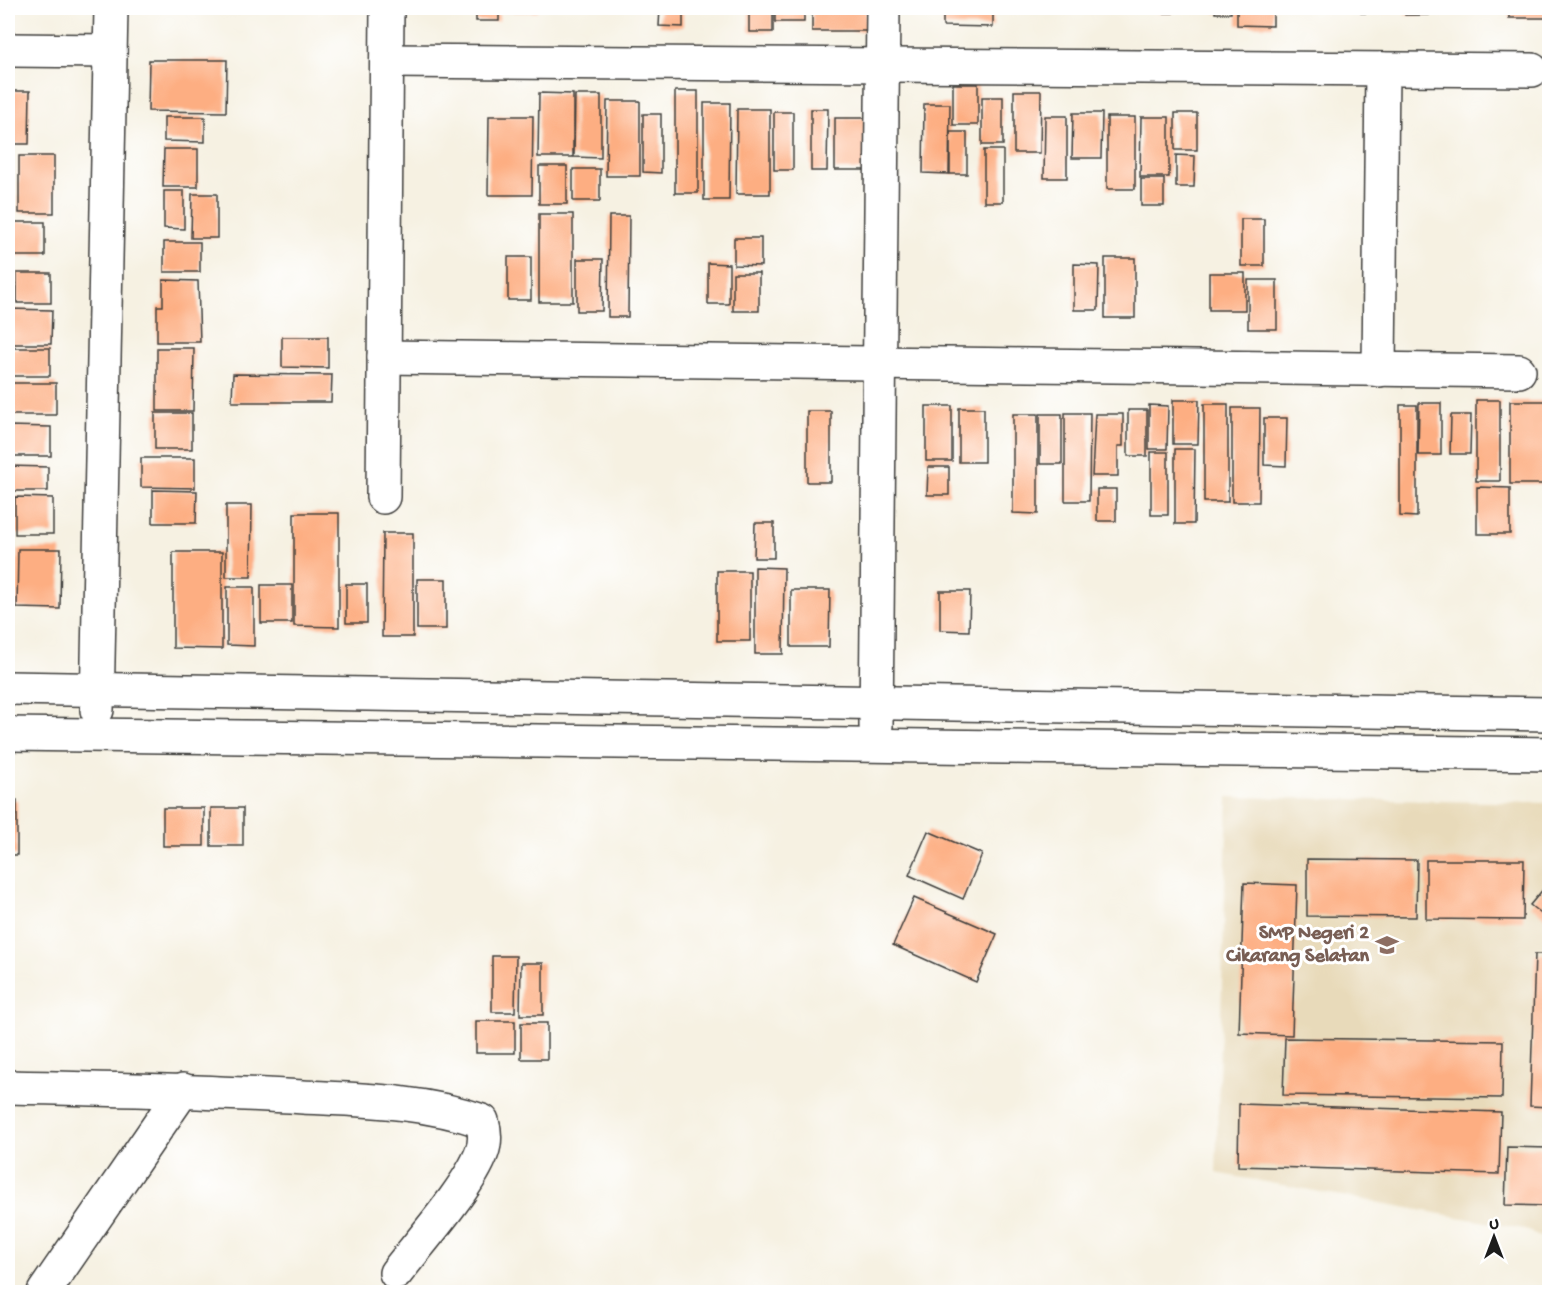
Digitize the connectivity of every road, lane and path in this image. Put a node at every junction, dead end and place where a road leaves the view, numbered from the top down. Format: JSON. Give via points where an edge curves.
{"nodes":[{"id":1,"x":111,"y":8,"type":"edge"},
{"id":2,"x":387,"y":8,"type":"edge"},
{"id":3,"x":883,"y":8,"type":"edge"},
{"id":4,"x":8,"y":50,"type":"edge"},
{"id":5,"x":110,"y":51,"type":"junction"},
{"id":6,"x":387,"y":61,"type":"junction"},
{"id":7,"x":881,"y":64,"type":"junction"},
{"id":8,"x":1382,"y":69,"type":"junction"},
{"id":9,"x":1532,"y":70,"type":"dead end"},
{"id":10,"x":384,"y":357,"type":"junction"},
{"id":11,"x":879,"y":363,"type":"junction"},
{"id":12,"x":1379,"y":370,"type":"junction"},
{"id":13,"x":1519,"y":371,"type":"dead end"},
{"id":14,"x":383,"y":497,"type":"dead end"},
{"id":15,"x":8,"y":688,"type":"edge"},
{"id":16,"x":98,"y":688,"type":"junction"},
{"id":17,"x":877,"y":704,"type":"junction"},
{"id":18,"x":1550,"y":714,"type":"edge"},
{"id":19,"x":8,"y":734,"type":"edge"},
{"id":20,"x":95,"y":735,"type":"junction"},
{"id":21,"x":876,"y":747,"type":"junction"},
{"id":22,"x":1550,"y":754,"type":"edge"},
{"id":23,"x":8,"y":1088,"type":"edge"},
{"id":24,"x":183,"y":1090,"type":"junction"},
{"id":25,"x":396,"y":1273,"type":"dead end"},
{"id":26,"x":44,"y":1293,"type":"edge"}],
"edges":[{"from":1,"to":5,"type":"street"},
{"from":2,"to":6,"type":"street"},
{"from":3,"to":7,"type":"street"},
{"from":4,"to":5,"type":"street"},
{"from":5,"to":16,"type":"street"},
{"from":6,"to":7,"type":"street"},
{"from":6,"to":10,"type":"street"},
{"from":7,"to":8,"type":"street"},
{"from":7,"to":11,"type":"street"},
{"from":8,"to":9,"type":"street"},
{"from":8,"to":12,"type":"street"},
{"from":10,"to":11,"type":"street"},
{"from":10,"to":14,"type":"street"},
{"from":11,"to":12,"type":"street"},
{"from":11,"to":17,"type":"street"},
{"from":12,"to":13,"type":"street"},
{"from":15,"to":16,"type":"street"},
{"from":16,"to":17,"type":"street"},
{"from":16,"to":20,"type":"street"},
{"from":17,"to":18,"type":"street"},
{"from":17,"to":21,"type":"street"},
{"from":19,"to":20,"type":"street"},
{"from":20,"to":21,"type":"street"},
{"from":21,"to":22,"type":"street"},
{"from":23,"to":24,"type":"street"},
{"from":24,"to":25,"type":"street","via":[[392,1102],[457,1112],[482,1121],[486,1133],[482,1153]]},
{"from":24,"to":26,"type":"street"}]}
